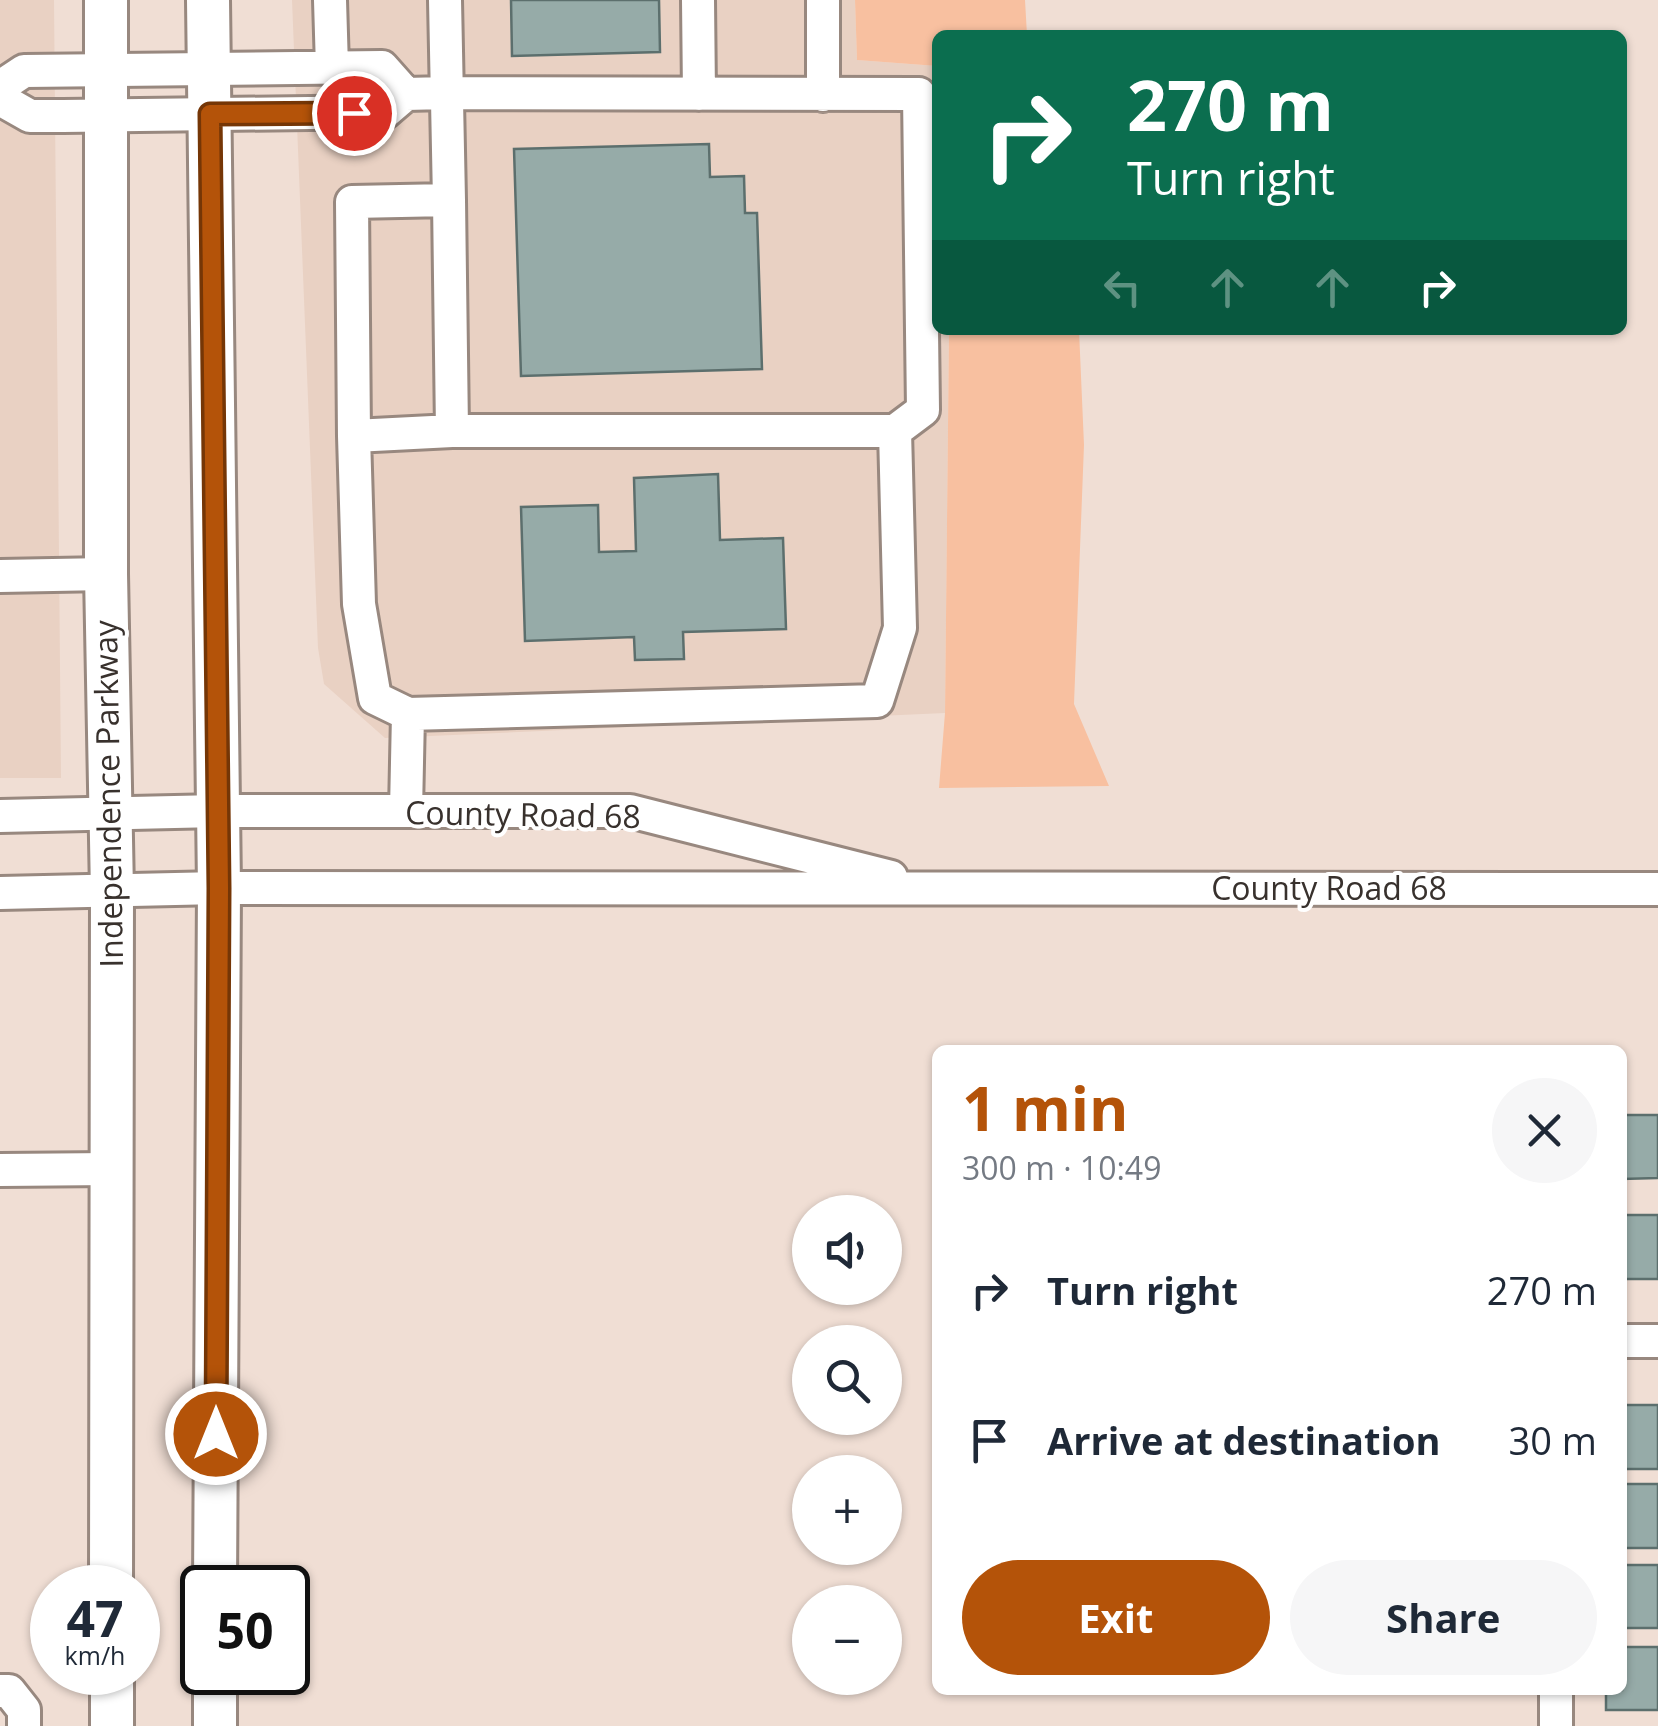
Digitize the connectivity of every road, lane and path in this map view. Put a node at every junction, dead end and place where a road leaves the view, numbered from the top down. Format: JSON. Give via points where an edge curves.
{"nodes":[{"id":1,"x":106,"y":0,"type":"edge"},
{"id":2,"x":208,"y":0,"type":"edge"},
{"id":3,"x":330,"y":0,"type":"edge"},
{"id":4,"x":445,"y":0,"type":"edge"},
{"id":5,"x":698,"y":0,"type":"edge"},
{"id":6,"x":823,"y":0,"type":"edge"},
{"id":7,"x":332,"y":68,"type":"junction"},
{"id":8,"x":107,"y":70,"type":"junction"},
{"id":9,"x":210,"y":70,"type":"junction"},
{"id":10,"x":0,"y":86,"type":"edge"},
{"id":11,"x":406,"y":94,"type":"junction"},
{"id":12,"x":446,"y":94,"type":"junction"},
{"id":13,"x":698,"y":94,"type":"junction"},
{"id":14,"x":824,"y":95,"type":"junction"},
{"id":15,"x":0,"y":99,"type":"edge"},
{"id":16,"x":210,"y":114,"type":"junction"},
{"id":17,"x":107,"y":116,"type":"junction"},
{"id":18,"x":449,"y":200,"type":"junction"},
{"id":19,"x":452,"y":431,"type":"junction"},
{"id":20,"x":894,"y":431,"type":"junction"},
{"id":21,"x":354,"y":436,"type":"junction"},
{"id":22,"x":106,"y":574,"type":"junction"},
{"id":23,"x":0,"y":576,"type":"edge"},
{"id":24,"x":408,"y":714,"type":"junction"},
{"id":25,"x":218,"y":812,"type":"junction"},
{"id":26,"x":406,"y":812,"type":"junction"},
{"id":27,"x":112,"y":813,"type":"junction"},
{"id":28,"x":0,"y":816,"type":"edge"},
{"id":29,"x":219,"y":888,"type":"junction"},
{"id":30,"x":939,"y":889,"type":"junction"},
{"id":31,"x":1658,"y":889,"type":"edge"},
{"id":32,"x":112,"y":892,"type":"junction"},
{"id":33,"x":0,"y":893,"type":"edge"},
{"id":34,"x":110,"y":1169,"type":"junction"},
{"id":35,"x":0,"y":1170,"type":"edge"},
{"id":36,"x":1627,"y":1341,"type":"edge"},
{"id":37,"x":1658,"y":1341,"type":"edge"},
{"id":38,"x":112,"y":1565,"type":"edge"},
{"id":39,"x":216,"y":1565,"type":"edge"},
{"id":40,"x":0,"y":1691,"type":"edge"},
{"id":41,"x":112,"y":1695,"type":"edge"},
{"id":42,"x":215,"y":1695,"type":"edge"},
{"id":43,"x":1556,"y":1695,"type":"edge"},
{"id":44,"x":24,"y":1726,"type":"edge"},
{"id":45,"x":112,"y":1726,"type":"edge"},
{"id":46,"x":214,"y":1726,"type":"edge"},
{"id":47,"x":1556,"y":1726,"type":"edge"}],
"edges":[{"from":1,"to":8,"type":"main road","name":"Independence Parkway"},
{"from":2,"to":9,"type":"main road"},
{"from":3,"to":7,"type":"street"},
{"from":4,"to":12,"type":"street"},
{"from":5,"to":13,"type":"street"},
{"from":6,"to":14,"type":"street"},
{"from":7,"to":9,"type":"street"},
{"from":7,"to":11,"type":"street","via":[[382,68]]},
{"from":8,"to":9,"type":"street"},
{"from":8,"to":10,"type":"street","via":[[24,71]]},
{"from":8,"to":17,"type":"main road","name":"Independence Parkway"},
{"from":9,"to":16,"type":"main road"},
{"from":11,"to":12,"type":"street"},
{"from":11,"to":16,"type":"street","via":[[385,112]]},
{"from":12,"to":13,"type":"street"},
{"from":12,"to":18,"type":"street"},
{"from":13,"to":14,"type":"street"},
{"from":14,"to":20,"type":"street","via":[[919,94],[923,410]]},
{"from":15,"to":17,"type":"street","via":[[30,116]]},
{"from":16,"to":17,"type":"street"},
{"from":16,"to":25,"type":"main road"},
{"from":17,"to":22,"type":"main road","name":"Independence Parkway"},
{"from":18,"to":19,"type":"street"},
{"from":18,"to":21,"type":"street","via":[[352,202]]},
{"from":19,"to":20,"type":"street"},
{"from":19,"to":21,"type":"street"},
{"from":20,"to":24,"type":"street","via":[[900,628],[877,701]]},
{"from":21,"to":24,"type":"street","via":[[359,604],[376,698]]},
{"from":22,"to":23,"type":"street"},
{"from":22,"to":27,"type":"main road","name":"Independence Parkway"},
{"from":24,"to":26,"type":"street"},
{"from":25,"to":26,"type":"street","name":"County Road 68"},
{"from":25,"to":27,"type":"street","name":"County Road 68"},
{"from":25,"to":29,"type":"main road"},
{"from":26,"to":30,"type":"street","name":"County Road 68","via":[[630,811]]},
{"from":27,"to":28,"type":"street","name":"County Road 68"},
{"from":27,"to":32,"type":"main road","name":"Independence Parkway"},
{"from":29,"to":30,"type":"street","name":"County Road 68"},
{"from":29,"to":32,"type":"street","name":"County Road 68"},
{"from":29,"to":39,"type":"main road"},
{"from":30,"to":31,"type":"street","name":"County Road 68"},
{"from":32,"to":33,"type":"street","name":"County Road 68"},
{"from":32,"to":34,"type":"main road","name":"Independence Parkway"},
{"from":34,"to":35,"type":"street"},
{"from":34,"to":38,"type":"main road","name":"Independence Parkway"},
{"from":36,"to":37,"type":"street"},
{"from":40,"to":44,"type":"street","via":[[9,1691],[24,1710]]},
{"from":41,"to":45,"type":"main road"},
{"from":42,"to":46,"type":"main road"},
{"from":43,"to":47,"type":"street"}]}
